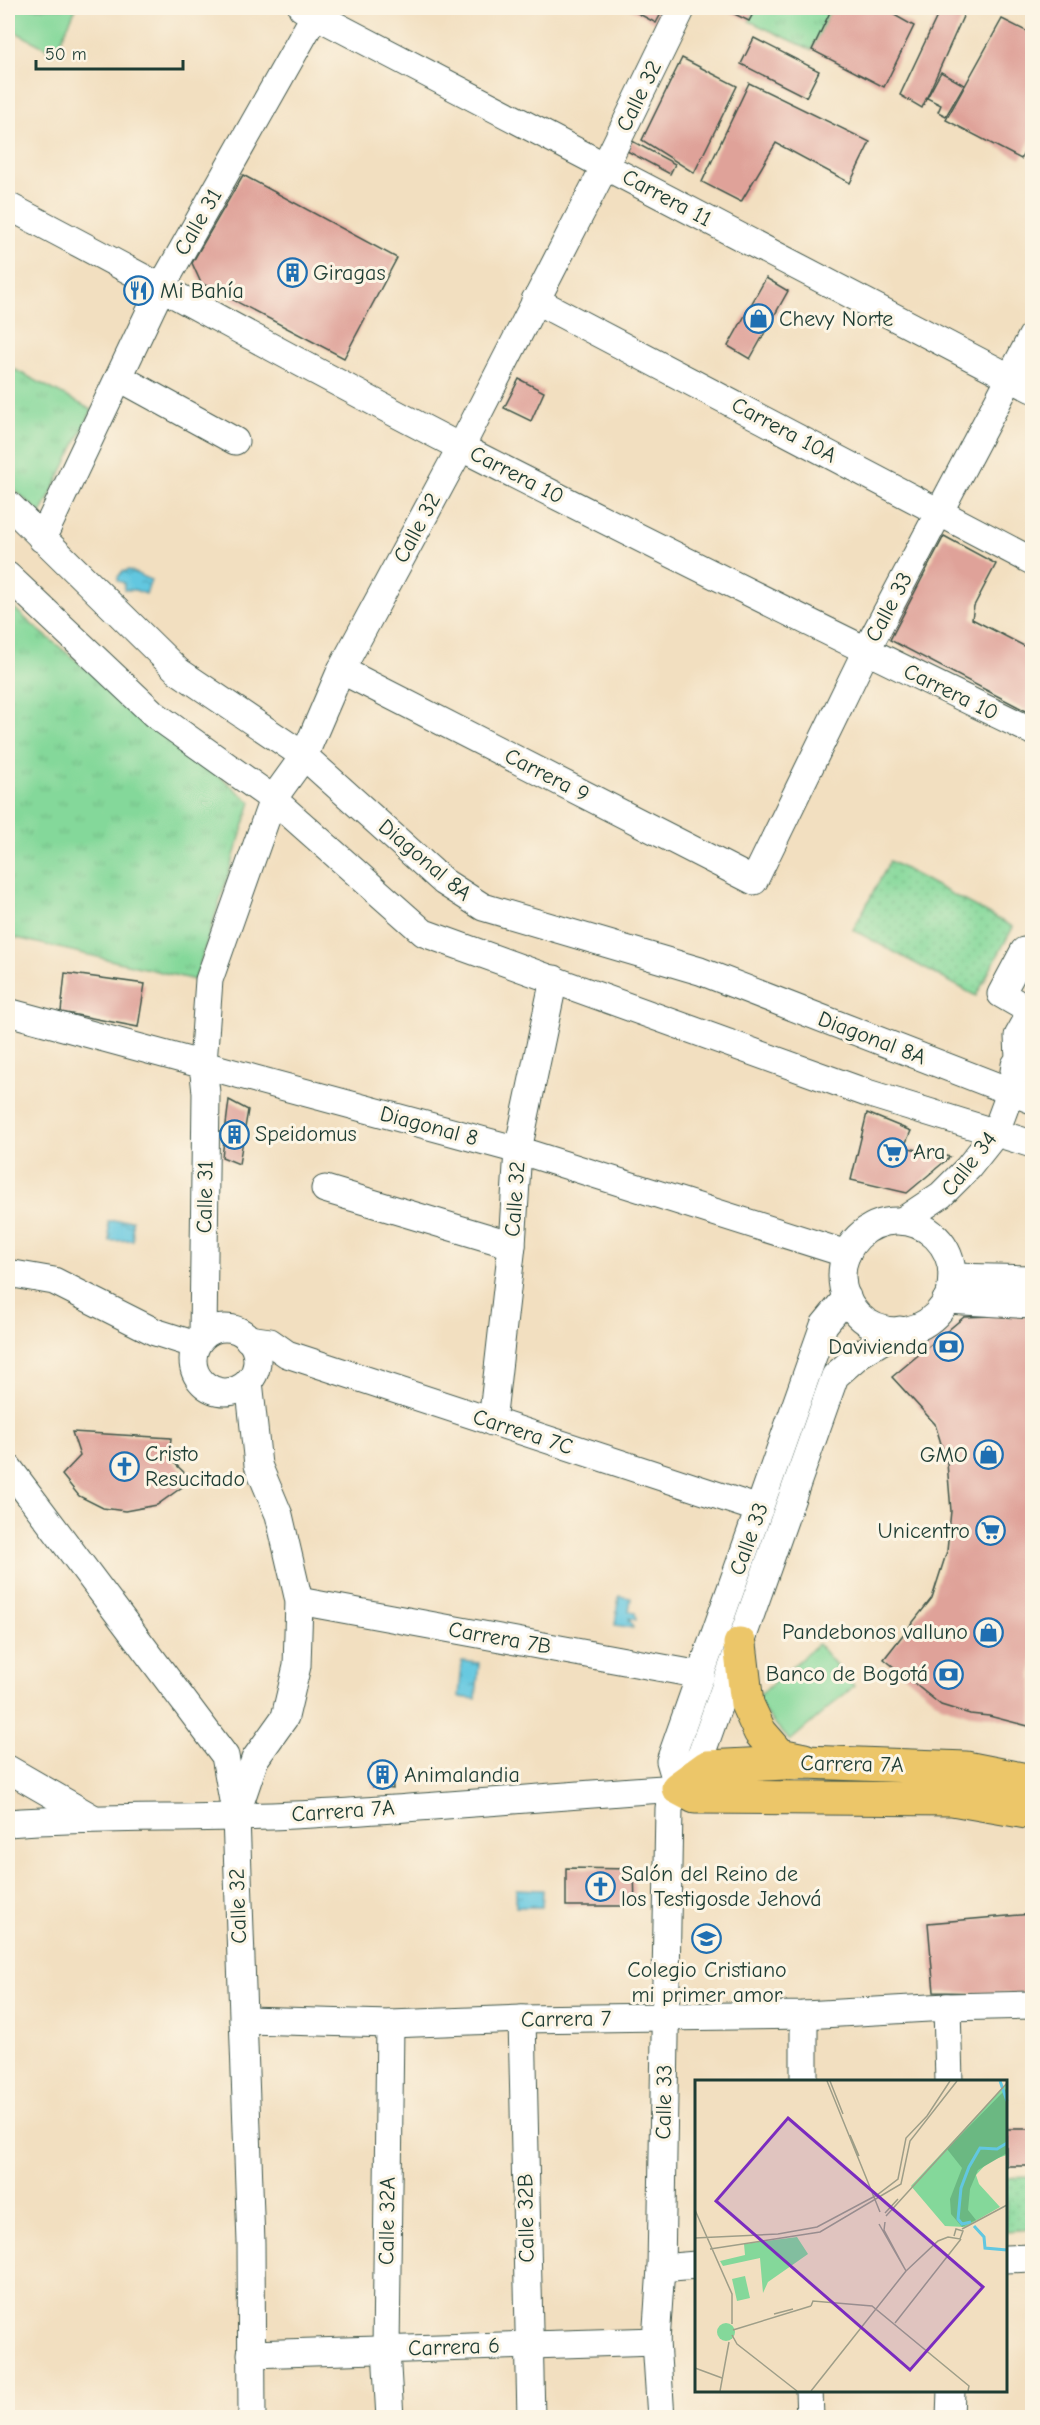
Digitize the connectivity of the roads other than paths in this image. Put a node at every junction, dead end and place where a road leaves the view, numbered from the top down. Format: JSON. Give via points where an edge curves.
{"nodes":[{"id":1,"x":682,"y":8,"type":"edge"},
{"id":2,"x":312,"y":10,"type":"edge"},
{"id":3,"x":605,"y":166,"type":"junction"},
{"id":4,"x":8,"y":206,"type":"edge"},
{"id":5,"x":162,"y":286,"type":"junction"},
{"id":6,"x":535,"y":300,"type":"junction"},
{"id":7,"x":1032,"y":336,"type":"edge"},
{"id":8,"x":120,"y":378,"type":"junction"},
{"id":9,"x":1022,"y":383,"type":"edge"},
{"id":10,"x":236,"y":441,"type":"dead end"},
{"id":11,"x":461,"y":447,"type":"junction"},
{"id":12,"x":8,"y":504,"type":"edge"},
{"id":13,"x":939,"y":512,"type":"junction"},
{"id":14,"x":42,"y":539,"type":"junction"},
{"id":15,"x":1032,"y":561,"type":"edge"},
{"id":16,"x":8,"y":576,"type":"edge"},
{"id":17,"x":866,"y":651,"type":"junction"},
{"id":18,"x":340,"y":670,"type":"junction"},
{"id":19,"x":1032,"y":731,"type":"edge"},
{"id":20,"x":304,"y":756,"type":"junction"},
{"id":21,"x":273,"y":799,"type":"junction"},
{"id":22,"x":754,"y":881,"type":"joint"},
{"id":23,"x":1032,"y":954,"type":"edge"},
{"id":24,"x":554,"y":979,"type":"junction"},
{"id":25,"x":1032,"y":1011,"type":"edge"},
{"id":26,"x":8,"y":1012,"type":"edge"},
{"id":27,"x":1025,"y":1055,"type":"edge"},
{"id":28,"x":203,"y":1065,"type":"junction"},
{"id":29,"x":1022,"y":1096,"type":"edge"},
{"id":30,"x":994,"y":1134,"type":"junction"},
{"id":31,"x":1032,"y":1144,"type":"edge"},
{"id":32,"x":518,"y":1150,"type":"junction"},
{"id":33,"x":325,"y":1189,"type":"dead end"},
{"id":34,"x":941,"y":1195,"type":"junction"},
{"id":35,"x":902,"y":1221,"type":"junction"},
{"id":36,"x":934,"y":1236,"type":"junction"},
{"id":37,"x":512,"y":1245,"type":"junction"},
{"id":38,"x":847,"y":1254,"type":"junction"},
{"id":39,"x":8,"y":1273,"type":"edge"},
{"id":40,"x":1032,"y":1279,"type":"edge"},
{"id":41,"x":949,"y":1289,"type":"junction"},
{"id":42,"x":203,"y":1293,"type":"junction"},
{"id":43,"x":847,"y":1297,"type":"junction"},
{"id":44,"x":1032,"y":1305,"type":"edge"},
{"id":45,"x":900,"y":1330,"type":"junction"},
{"id":46,"x":155,"y":1332,"type":"junction"},
{"id":47,"x":199,"y":1341,"type":"junction"},
{"id":48,"x":246,"y":1353,"type":"junction"},
{"id":49,"x":198,"y":1377,"type":"junction"},
{"id":50,"x":220,"y":1392,"type":"junction"},
{"id":51,"x":492,"y":1422,"type":"junction"},
{"id":52,"x":255,"y":1442,"type":"junction"},
{"id":53,"x":8,"y":1467,"type":"edge"},
{"id":54,"x":759,"y":1509,"type":"junction"},
{"id":55,"x":299,"y":1601,"type":"junction"},
{"id":56,"x":740,"y":1644,"type":"junction"},
{"id":57,"x":701,"y":1675,"type":"junction"},
{"id":58,"x":818,"y":1762,"type":"junction"},
{"id":59,"x":8,"y":1769,"type":"edge"},
{"id":60,"x":1032,"y":1781,"type":"edge"},
{"id":61,"x":678,"y":1788,"type":"junction"},
{"id":62,"x":1032,"y":1813,"type":"edge"},
{"id":63,"x":90,"y":1817,"type":"junction"},
{"id":64,"x":236,"y":1817,"type":"junction"},
{"id":65,"x":8,"y":1822,"type":"edge"},
{"id":66,"x":1032,"y":2005,"type":"edge"},
{"id":67,"x":947,"y":2007,"type":"junction"},
{"id":68,"x":804,"y":2015,"type":"junction"},
{"id":69,"x":667,"y":2016,"type":"junction"},
{"id":70,"x":522,"y":2019,"type":"junction"},
{"id":71,"x":243,"y":2020,"type":"junction"},
{"id":72,"x":390,"y":2024,"type":"junction"},
{"id":73,"x":804,"y":2080,"type":"edge"},
{"id":74,"x":949,"y":2080,"type":"edge"},
{"id":75,"x":1032,"y":2258,"type":"edge"},
{"id":76,"x":1007,"y":2259,"type":"edge"},
{"id":77,"x":695,"y":2265,"type":"edge"},
{"id":78,"x":661,"y":2268,"type":"junction"},
{"id":79,"x":656,"y":2341,"type":"junction"},
{"id":80,"x":528,"y":2345,"type":"junction"},
{"id":81,"x":386,"y":2350,"type":"junction"},
{"id":82,"x":251,"y":2354,"type":"junction"},
{"id":83,"x":809,"y":2392,"type":"edge"},
{"id":84,"x":951,"y":2392,"type":"edge"},
{"id":85,"x":252,"y":2418,"type":"edge"},
{"id":86,"x":390,"y":2418,"type":"edge"},
{"id":87,"x":531,"y":2418,"type":"edge"},
{"id":88,"x":661,"y":2418,"type":"edge"},
{"id":89,"x":810,"y":2418,"type":"edge"},
{"id":90,"x":950,"y":2418,"type":"edge"}],
"edges":[{"from":1,"to":3,"type":"street","name":"Calle 32"},
{"from":2,"to":3,"type":"street","name":"Carrera 11"},
{"from":2,"to":5,"type":"street","name":"Calle 31"},
{"from":3,"to":6,"type":"street","name":"Calle 32"},
{"from":3,"to":9,"type":"street","name":"Carrera 11"},
{"from":4,"to":5,"type":"street","name":"Carrera 10"},
{"from":5,"to":8,"type":"street","name":"Calle 31"},
{"from":5,"to":11,"type":"street","name":"Carrera 10"},
{"from":6,"to":11,"type":"street","name":"Calle 32"},
{"from":6,"to":13,"type":"street","name":"Carrera 10A"},
{"from":7,"to":9,"type":"street","name":"Calle 33"},
{"from":8,"to":10,"type":"street"},
{"from":8,"to":14,"type":"street","name":"Calle 31"},
{"from":9,"to":13,"type":"street","name":"Calle 33"},
{"from":11,"to":17,"type":"street","name":"Carrera 10"},
{"from":11,"to":18,"type":"street","name":"Calle 32"},
{"from":12,"to":14,"type":"street","name":"Diagonal 8A"},
{"from":13,"to":15,"type":"street","name":"Carrera 10A"},
{"from":13,"to":17,"type":"street","name":"Calle 33"},
{"from":14,"to":20,"type":"street","name":"Diagonal 8A","via":[[178,671]]},
{"from":16,"to":21,"type":"street","via":[[154,714]]},
{"from":17,"to":19,"type":"street","name":"Carrera 10"},
{"from":17,"to":22,"type":"street","name":"Calle 33"},
{"from":18,"to":20,"type":"street","name":"Calle 32"},
{"from":18,"to":22,"type":"street","name":"Carrera 9"},
{"from":20,"to":21,"type":"street","name":"Calle 32"},
{"from":20,"to":29,"type":"street","name":"Diagonal 8A","via":[[444,882],[483,908],[700,971]]},
{"from":21,"to":24,"type":"street","via":[[424,933]]},
{"from":21,"to":28,"type":"street","name":"Calle 32","via":[[209,980]]},
{"from":23,"to":25,"type":"street","via":[[1024,951],[1001,994]]},
{"from":24,"to":30,"type":"street","via":[[867,1093]]},
{"from":24,"to":32,"type":"street","name":"Calle 32"},
{"from":25,"to":27,"type":"street","name":"Calle 34","via":[[1018,1035]]},
{"from":26,"to":28,"type":"street","name":"Diagonal 8"},
{"from":27,"to":29,"type":"street","name":"Calle 34","via":[[1015,1065]]},
{"from":28,"to":32,"type":"street","name":"Diagonal 8"},
{"from":28,"to":42,"type":"street","name":"Calle 31"},
{"from":29,"to":30,"type":"street","name":"Calle 34"},
{"from":30,"to":31,"type":"street"},
{"from":30,"to":34,"type":"street","name":"Calle 34","via":[[969,1168]]},
{"from":32,"to":37,"type":"street","name":"Calle 32"},
{"from":32,"to":38,"type":"street","name":"Diagonal 8"},
{"from":33,"to":37,"type":"street"},
{"from":34,"to":35,"type":"street"},
{"from":34,"to":36,"type":"street","name":"Calle 34"},
{"from":35,"to":36,"type":"street"},
{"from":35,"to":38,"type":"street","via":[[885,1222],[869,1229],[856,1239]]},
{"from":36,"to":41,"type":"street","via":[[950,1262]]},
{"from":37,"to":51,"type":"street","name":"Calle 32"},
{"from":38,"to":43,"type":"street","via":[[842,1278]]},
{"from":39,"to":46,"type":"street","via":[[54,1281]]},
{"from":40,"to":41,"type":"street"},
{"from":41,"to":44,"type":"street"},
{"from":41,"to":45,"type":"street","via":[[937,1314],[924,1323]]},
{"from":42,"to":47,"type":"street","name":"Calle 31"},
{"from":42,"to":48,"type":"street"},
{"from":43,"to":45,"type":"street","via":[[864,1320]]},
{"from":43,"to":54,"type":"street","name":"Calle 33","via":[[824,1325]]},
{"from":45,"to":56,"type":"street","name":"Calle 33","via":[[860,1354],[835,1376]]},
{"from":46,"to":47,"type":"street"},
{"from":46,"to":49,"type":"street"},
{"from":47,"to":48,"type":"street","via":[[213,1330]]},
{"from":47,"to":49,"type":"street","via":[[193,1367]]},
{"from":48,"to":50,"type":"street","via":[[231,1392]]},
{"from":48,"to":51,"type":"street","name":"Carrera 7C","via":[[287,1354]]},
{"from":48,"to":52,"type":"street"},
{"from":49,"to":50,"type":"street"},
{"from":50,"to":52,"type":"street"},
{"from":51,"to":54,"type":"street","name":"Carrera 7C"},
{"from":52,"to":55,"type":"street","via":[[258,1465],[282,1524]]},
{"from":53,"to":64,"type":"street","name":"Calle 32","via":[[225,1756]]},
{"from":54,"to":57,"type":"street","name":"Calle 33"},
{"from":55,"to":57,"type":"street","name":"Carrera 7B"},
{"from":55,"to":64,"type":"street","via":[[297,1666],[285,1717],[255,1759]]},
{"from":56,"to":58,"type":"main road","via":[[747,1704],[759,1732],[780,1755]]},
{"from":56,"to":61,"type":"street","name":"Calle 33","via":[[701,1755]]},
{"from":57,"to":61,"type":"street","name":"Calle 33","via":[[670,1761]]},
{"from":58,"to":60,"type":"main road","name":"Carrera 7A","via":[[966,1768]]},
{"from":58,"to":61,"type":"main road","name":"Carrera 7A","via":[[707,1767]]},
{"from":59,"to":63,"type":"street"},
{"from":61,"to":62,"type":"main road","name":"Carrera 7A","via":[[695,1797],[952,1798]]},
{"from":61,"to":64,"type":"street","name":"Carrera 7A"},
{"from":61,"to":69,"type":"street","name":"Calle 33","via":[[669,1808]]},
{"from":63,"to":64,"type":"street","name":"Carrera 7A"},
{"from":63,"to":65,"type":"street","name":"Carrera 7A"},
{"from":64,"to":71,"type":"street","name":"Calle 32"},
{"from":66,"to":67,"type":"street","name":"Carrera 7"},
{"from":67,"to":68,"type":"street","name":"Carrera 7"},
{"from":67,"to":74,"type":"street"},
{"from":68,"to":69,"type":"street","name":"Carrera 7"},
{"from":68,"to":73,"type":"street"},
{"from":69,"to":70,"type":"street","name":"Carrera 7"},
{"from":69,"to":78,"type":"street","name":"Calle 33"},
{"from":70,"to":72,"type":"street","name":"Carrera 7"},
{"from":70,"to":80,"type":"street","name":"Calle 32B"},
{"from":71,"to":72,"type":"street","name":"Carrera 7"},
{"from":71,"to":82,"type":"street","name":"Calle 32"},
{"from":72,"to":81,"type":"street","name":"Calle 32A"},
{"from":75,"to":76,"type":"street"},
{"from":77,"to":78,"type":"street"},
{"from":78,"to":79,"type":"street","name":"Calle 33"},
{"from":79,"to":80,"type":"street","name":"Carrera 6"},
{"from":79,"to":88,"type":"street","name":"Calle 33"},
{"from":80,"to":81,"type":"street","name":"Carrera 6"},
{"from":80,"to":87,"type":"street","name":"Calle 32B"},
{"from":81,"to":82,"type":"street","name":"Carrera 6"},
{"from":81,"to":86,"type":"street","name":"Calle 32A"},
{"from":82,"to":85,"type":"street","name":"Calle 32"},
{"from":83,"to":89,"type":"street"},
{"from":84,"to":90,"type":"street"}]}
